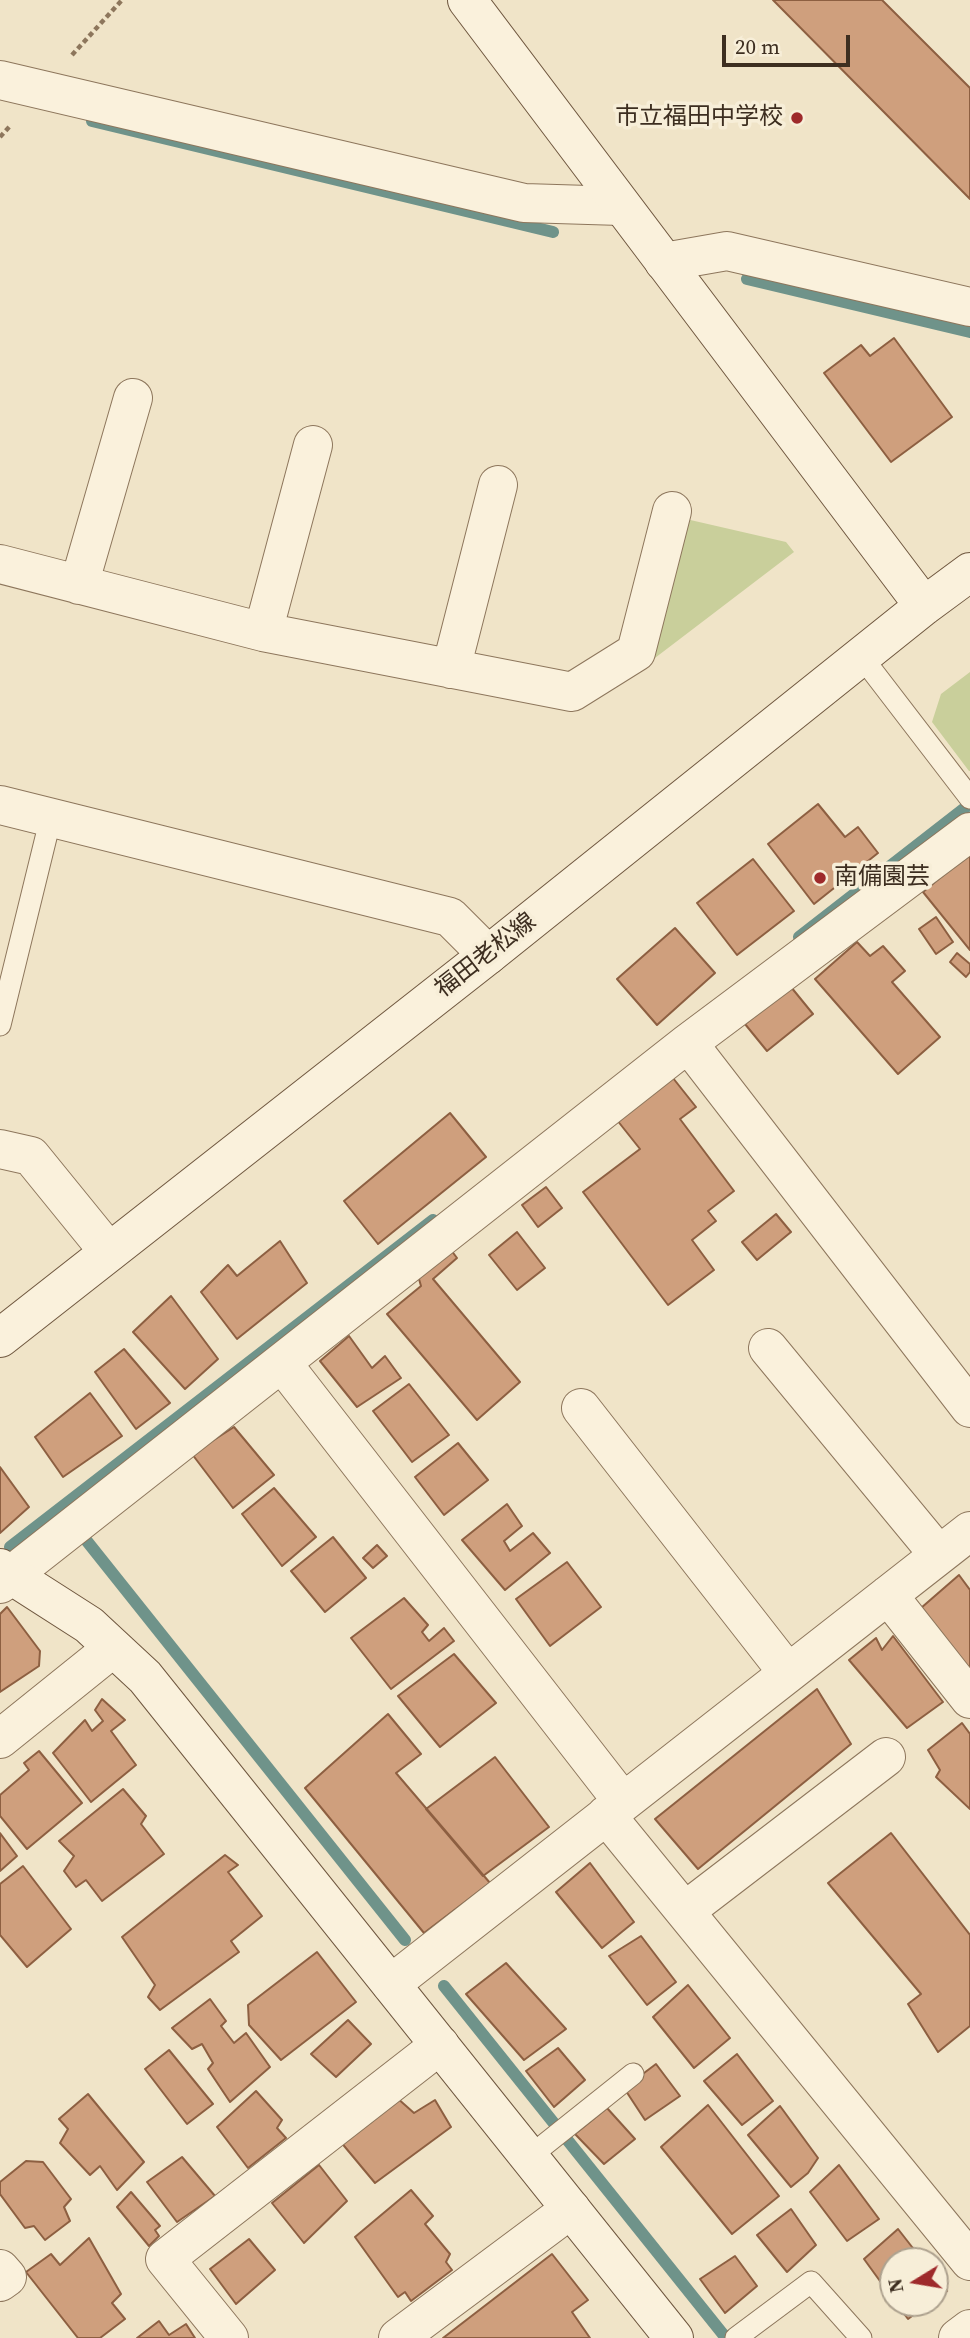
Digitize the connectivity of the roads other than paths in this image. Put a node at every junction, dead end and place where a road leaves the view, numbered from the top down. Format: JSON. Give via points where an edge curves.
{"nodes":[{"id":1,"x":467,"y":0,"type":"edge"},
{"id":2,"x":0,"y":80,"type":"edge"},
{"id":3,"x":621,"y":206,"type":"junction"},
{"id":4,"x":664,"y":262,"type":"junction"},
{"id":5,"x":970,"y":307,"type":"edge"},
{"id":6,"x":133,"y":398,"type":"dead end"},
{"id":7,"x":313,"y":445,"type":"dead end"},
{"id":8,"x":498,"y":485,"type":"dead end"},
{"id":9,"x":672,"y":511,"type":"dead end"},
{"id":10,"x":0,"y":564,"type":"edge"},
{"id":11,"x":970,"y":572,"type":"edge"},
{"id":12,"x":79,"y":585,"type":"junction"},
{"id":13,"x":924,"y":606,"type":"junction"},
{"id":14,"x":263,"y":632,"type":"junction"},
{"id":15,"x":861,"y":656,"type":"junction"},
{"id":16,"x":451,"y":669,"type":"junction"},
{"id":17,"x":968,"y":795,"type":"edge"},
{"id":18,"x":0,"y":805,"type":"edge"},
{"id":19,"x":51,"y":817,"type":"junction"},
{"id":20,"x":970,"y":832,"type":"edge"},
{"id":21,"x":488,"y":956,"type":"junction"},
{"id":22,"x":0,"y":1025,"type":"edge"},
{"id":23,"x":688,"y":1043,"type":"junction"},
{"id":24,"x":0,"y":1149,"type":"edge"},
{"id":25,"x":109,"y":1252,"type":"junction"},
{"id":26,"x":0,"y":1338,"type":"edge"},
{"id":27,"x":768,"y":1348,"type":"dead end"},
{"id":28,"x":282,"y":1363,"type":"junction"},
{"id":29,"x":581,"y":1408,"type":"dead end"},
{"id":30,"x":970,"y":1408,"type":"edge"},
{"id":31,"x":970,"y":1531,"type":"edge"},
{"id":32,"x":939,"y":1555,"type":"junction"},
{"id":33,"x":4,"y":1576,"type":"edge"},
{"id":34,"x":887,"y":1595,"type":"junction"},
{"id":35,"x":113,"y":1648,"type":"junction"},
{"id":36,"x":788,"y":1673,"type":"junction"},
{"id":37,"x":970,"y":1699,"type":"edge"},
{"id":38,"x":0,"y":1739,"type":"edge"},
{"id":39,"x":886,"y":1757,"type":"dead end"},
{"id":40,"x":614,"y":1809,"type":"junction"},
{"id":41,"x":685,"y":1911,"type":"junction"},
{"id":42,"x":391,"y":1984,"type":"junction"},
{"id":43,"x":440,"y":2045,"type":"junction"},
{"id":44,"x":633,"y":2074,"type":"dead end"},
{"id":45,"x":529,"y":2157,"type":"junction"},
{"id":46,"x":571,"y":2209,"type":"junction"},
{"id":47,"x":970,"y":2261,"type":"edge"},
{"id":48,"x":0,"y":2269,"type":"edge"},
{"id":49,"x":0,"y":2282,"type":"edge"},
{"id":50,"x":970,"y":2329,"type":"edge"},
{"id":51,"x":229,"y":2338,"type":"edge"},
{"id":52,"x":398,"y":2338,"type":"edge"},
{"id":53,"x":674,"y":2338,"type":"edge"},
{"id":54,"x":736,"y":2338,"type":"edge"},
{"id":55,"x":861,"y":2338,"type":"edge"},
{"id":56,"x":958,"y":2338,"type":"edge"}],
"edges":[{"from":1,"to":3,"type":"street"},
{"from":2,"to":3,"type":"street","via":[[524,203]]},
{"from":3,"to":4,"type":"street"},
{"from":4,"to":5,"type":"street","via":[[727,251]]},
{"from":4,"to":13,"type":"street"},
{"from":6,"to":12,"type":"street"},
{"from":7,"to":14,"type":"street"},
{"from":8,"to":16,"type":"street"},
{"from":9,"to":16,"type":"street","via":[[636,652],[572,692]]},
{"from":10,"to":12,"type":"street"},
{"from":11,"to":13,"type":"street","name":"福田老松線"},
{"from":12,"to":14,"type":"street"},
{"from":13,"to":15,"type":"street","name":"福田老松線"},
{"from":14,"to":16,"type":"street"},
{"from":15,"to":17,"type":"lane"},
{"from":15,"to":21,"type":"street","name":"福田老松線"},
{"from":18,"to":19,"type":"street"},
{"from":19,"to":21,"type":"street","via":[[450,917]]},
{"from":19,"to":22,"type":"lane"},
{"from":20,"to":23,"type":"street"},
{"from":21,"to":25,"type":"street","name":"福田老松線"},
{"from":23,"to":28,"type":"street"},
{"from":23,"to":30,"type":"street"},
{"from":24,"to":25,"type":"street","via":[[31,1156]]},
{"from":25,"to":26,"type":"street","name":"福田老松線"},
{"from":27,"to":32,"type":"street"},
{"from":28,"to":33,"type":"street"},
{"from":28,"to":40,"type":"street"},
{"from":29,"to":36,"type":"street"},
{"from":31,"to":32,"type":"street"},
{"from":32,"to":34,"type":"street"},
{"from":33,"to":35,"type":"street","via":[[89,1625]]},
{"from":34,"to":36,"type":"street"},
{"from":34,"to":37,"type":"street"},
{"from":35,"to":38,"type":"street"},
{"from":35,"to":42,"type":"street","via":[[145,1677]]},
{"from":36,"to":40,"type":"street"},
{"from":39,"to":41,"type":"street"},
{"from":40,"to":41,"type":"street"},
{"from":40,"to":42,"type":"street"},
{"from":41,"to":47,"type":"street"},
{"from":42,"to":43,"type":"street"},
{"from":43,"to":45,"type":"street"},
{"from":43,"to":51,"type":"street","via":[[164,2259]]},
{"from":44,"to":45,"type":"lane"},
{"from":45,"to":46,"type":"street"},
{"from":46,"to":52,"type":"street"},
{"from":46,"to":53,"type":"street"},
{"from":48,"to":49,"type":"street","via":[[7,2277]]},
{"from":50,"to":56,"type":"street"},
{"from":54,"to":55,"type":"lane","via":[[811,2282]]}]}
